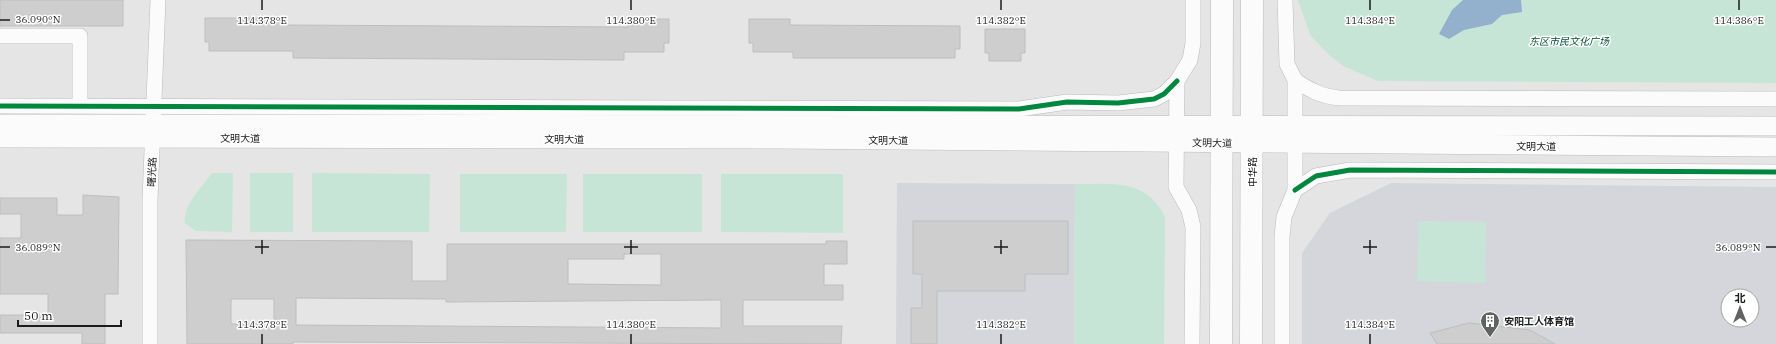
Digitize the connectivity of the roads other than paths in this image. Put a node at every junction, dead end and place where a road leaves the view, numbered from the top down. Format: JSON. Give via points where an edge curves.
{"nodes":[{"id":1,"x":158,"y":0,"type":"edge"},
{"id":2,"x":1193,"y":0,"type":"edge"},
{"id":3,"x":1222,"y":0,"type":"edge"},
{"id":4,"x":1252,"y":0,"type":"edge"},
{"id":5,"x":1285,"y":0,"type":"edge"},
{"id":6,"x":0,"y":36,"type":"edge"},
{"id":7,"x":1295,"y":80,"type":"junction"},
{"id":8,"x":1177,"y":81,"type":"junction"},
{"id":9,"x":1776,"y":99,"type":"edge"},
{"id":10,"x":0,"y":106,"type":"edge"},
{"id":11,"x":80,"y":106,"type":"junction"},
{"id":12,"x":154,"y":123,"type":"junction"},
{"id":13,"x":0,"y":124,"type":"edge"},
{"id":14,"x":1295,"y":124,"type":"junction"},
{"id":15,"x":1776,"y":126,"type":"edge"},
{"id":16,"x":1177,"y":134,"type":"junction"},
{"id":17,"x":1222,"y":134,"type":"junction"},
{"id":18,"x":1252,"y":134,"type":"junction"},
{"id":19,"x":0,"y":138,"type":"edge"},
{"id":20,"x":1295,"y":144,"type":"junction"},
{"id":21,"x":1776,"y":147,"type":"edge"},
{"id":22,"x":1776,"y":172,"type":"edge"},
{"id":23,"x":1295,"y":190,"type":"junction"},
{"id":24,"x":150,"y":344,"type":"edge"},
{"id":25,"x":1192,"y":344,"type":"edge"},
{"id":26,"x":1221,"y":344,"type":"edge"},
{"id":27,"x":1251,"y":344,"type":"edge"},
{"id":28,"x":1282,"y":344,"type":"edge"}],
"edges":[{"from":1,"to":12,"type":"street","name":"曙光路"},
{"from":2,"to":8,"type":"street","via":[[1193,43],[1190,60]]},
{"from":3,"to":17,"type":"highway"},
{"from":4,"to":18,"type":"highway","name":"中华路"},
{"from":5,"to":7,"type":"street","via":[[1287,64]]},
{"from":6,"to":11,"type":"street","via":[[80,36]]},
{"from":7,"to":9,"type":"street","via":[[1309,90],[1339,98]]},
{"from":7,"to":14,"type":"street"},
{"from":8,"to":12,"type":"street","via":[[1164,94],[1154,99],[1118,103],[1067,102],[1019,109]]},
{"from":8,"to":16,"type":"street"},
{"from":10,"to":11,"type":"street"},
{"from":11,"to":12,"type":"street"},
{"from":12,"to":13,"type":"main road","name":"文明大道"},
{"from":12,"to":16,"type":"main road","name":"文明大道","via":[[774,139]]},
{"from":12,"to":19,"type":"main road","name":"文明大道"},
{"from":12,"to":24,"type":"street","name":"曙光路","via":[[150,207]]},
{"from":14,"to":15,"type":"main road","name":"文明大道"},
{"from":14,"to":18,"type":"main road","name":"文明大道"},
{"from":14,"to":20,"type":"street"},
{"from":16,"to":17,"type":"main road","name":"文明大道"},
{"from":16,"to":25,"type":"street","via":[[1176,187],[1189,210],[1193,227]]},
{"from":17,"to":18,"type":"main road","name":"文明大道"},
{"from":17,"to":26,"type":"highway"},
{"from":18,"to":20,"type":"main road","name":"文明大道"},
{"from":18,"to":27,"type":"highway","name":"中华路"},
{"from":20,"to":21,"type":"main road","name":"文明大道"},
{"from":20,"to":23,"type":"street"},
{"from":22,"to":23,"type":"street","via":[[1350,170],[1316,176]]},
{"from":23,"to":28,"type":"street","via":[[1284,217],[1282,237]]}]}
